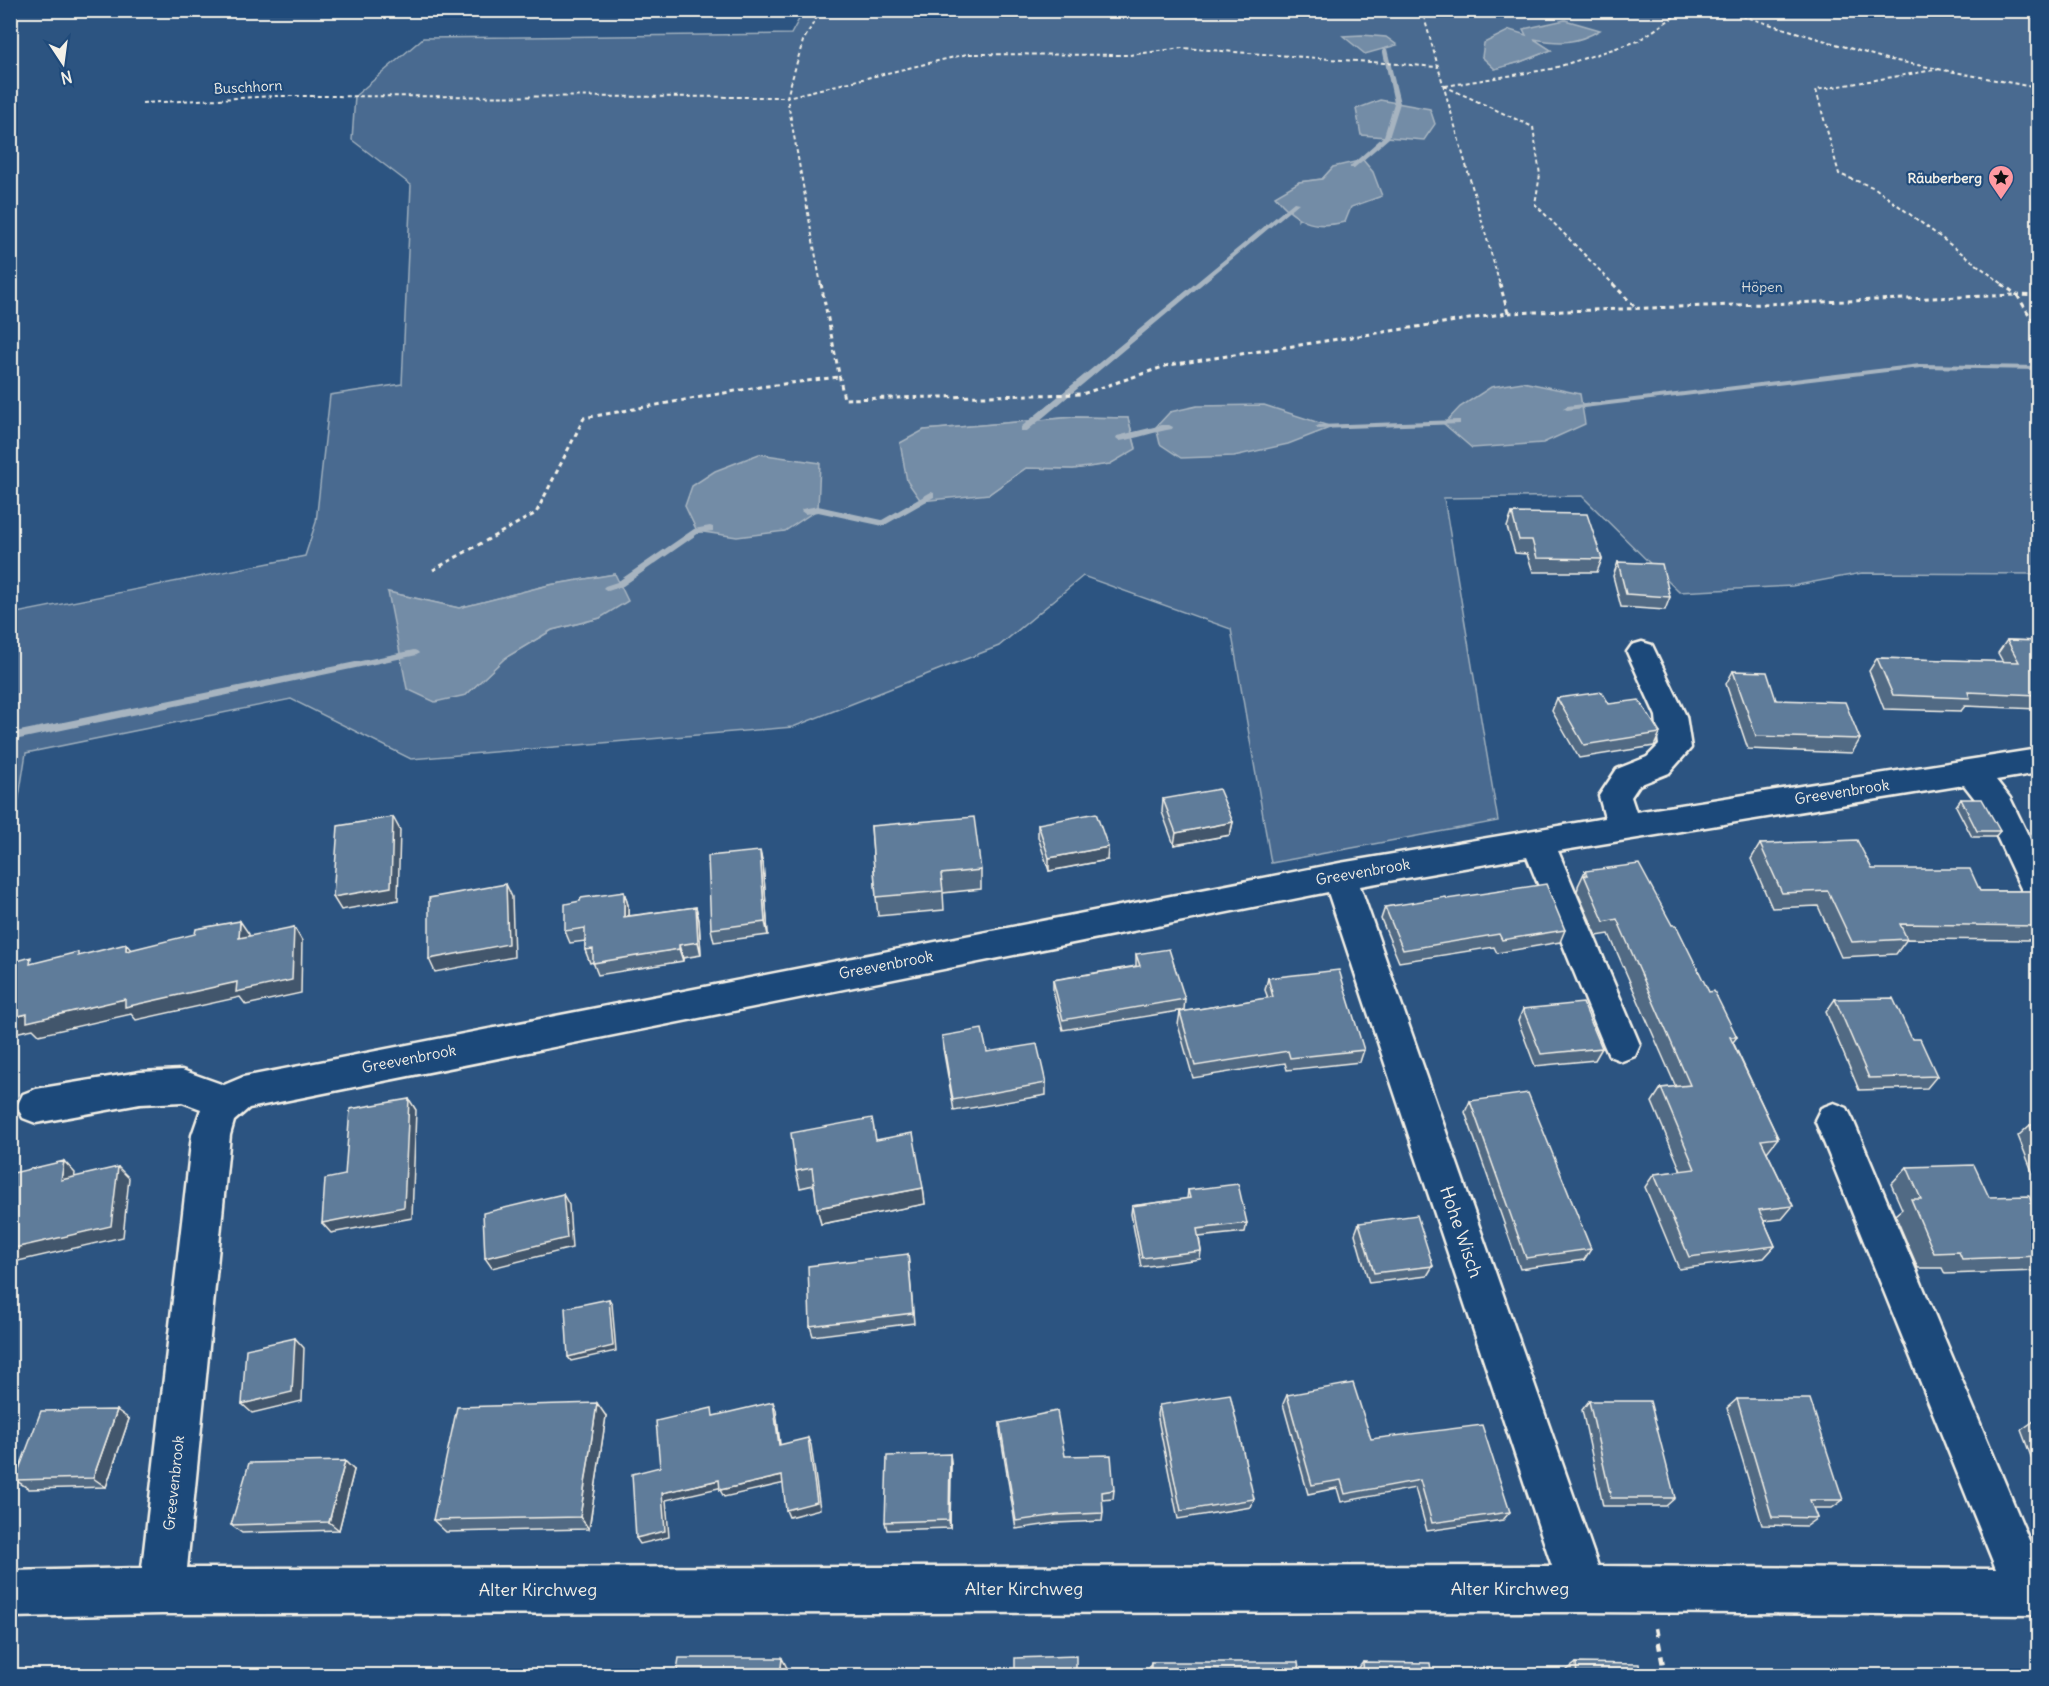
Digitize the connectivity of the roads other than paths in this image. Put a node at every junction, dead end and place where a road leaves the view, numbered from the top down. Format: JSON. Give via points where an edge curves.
{"nodes":[{"id":1,"x":1642,"y":652,"type":"dead end"},
{"id":2,"x":2038,"y":761,"type":"edge"},
{"id":3,"x":1972,"y":772,"type":"junction"},
{"id":4,"x":1624,"y":827,"type":"junction"},
{"id":5,"x":1538,"y":842,"type":"junction"},
{"id":6,"x":1340,"y":876,"type":"junction"},
{"id":7,"x":2036,"y":886,"type":"dead end"},
{"id":8,"x":1623,"y":1046,"type":"dead end"},
{"id":9,"x":226,"y":1102,"type":"junction"},
{"id":10,"x":36,"y":1106,"type":"dead end"},
{"id":11,"x":1834,"y":1120,"type":"dead end"},
{"id":12,"x":1583,"y":1589,"type":"junction"},
{"id":13,"x":162,"y":1591,"type":"junction"},
{"id":14,"x":2033,"y":1592,"type":"edge"},
{"id":15,"x":10,"y":1594,"type":"edge"}],
"edges":[{"from":1,"to":4,"type":"street","via":[[1671,716],[1675,748],[1658,765],[1628,777],[1615,796]]},
{"from":2,"to":3,"type":"street","name":"Greevenbrook"},
{"from":3,"to":4,"type":"street","name":"Greevenbrook"},
{"from":3,"to":7,"type":"street","via":[[1999,807]]},
{"from":4,"to":5,"type":"street","name":"Greevenbrook"},
{"from":5,"to":6,"type":"street","name":"Greevenbrook"},
{"from":5,"to":8,"type":"street"},
{"from":6,"to":9,"type":"street","name":"Greevenbrook","via":[[276,1085],[243,1093]]},
{"from":6,"to":12,"type":"street","name":"Hohe Wisch"},
{"from":9,"to":10,"type":"street","via":[[183,1086],[140,1088]]},
{"from":9,"to":13,"type":"street","name":"Greevenbrook","via":[[215,1116],[211,1135]]},
{"from":11,"to":14,"type":"street"},
{"from":12,"to":13,"type":"street","name":"Alter Kirchweg"},
{"from":12,"to":14,"type":"street","name":"Alter Kirchweg"},
{"from":13,"to":15,"type":"street","name":"Alter Kirchweg"}]}
